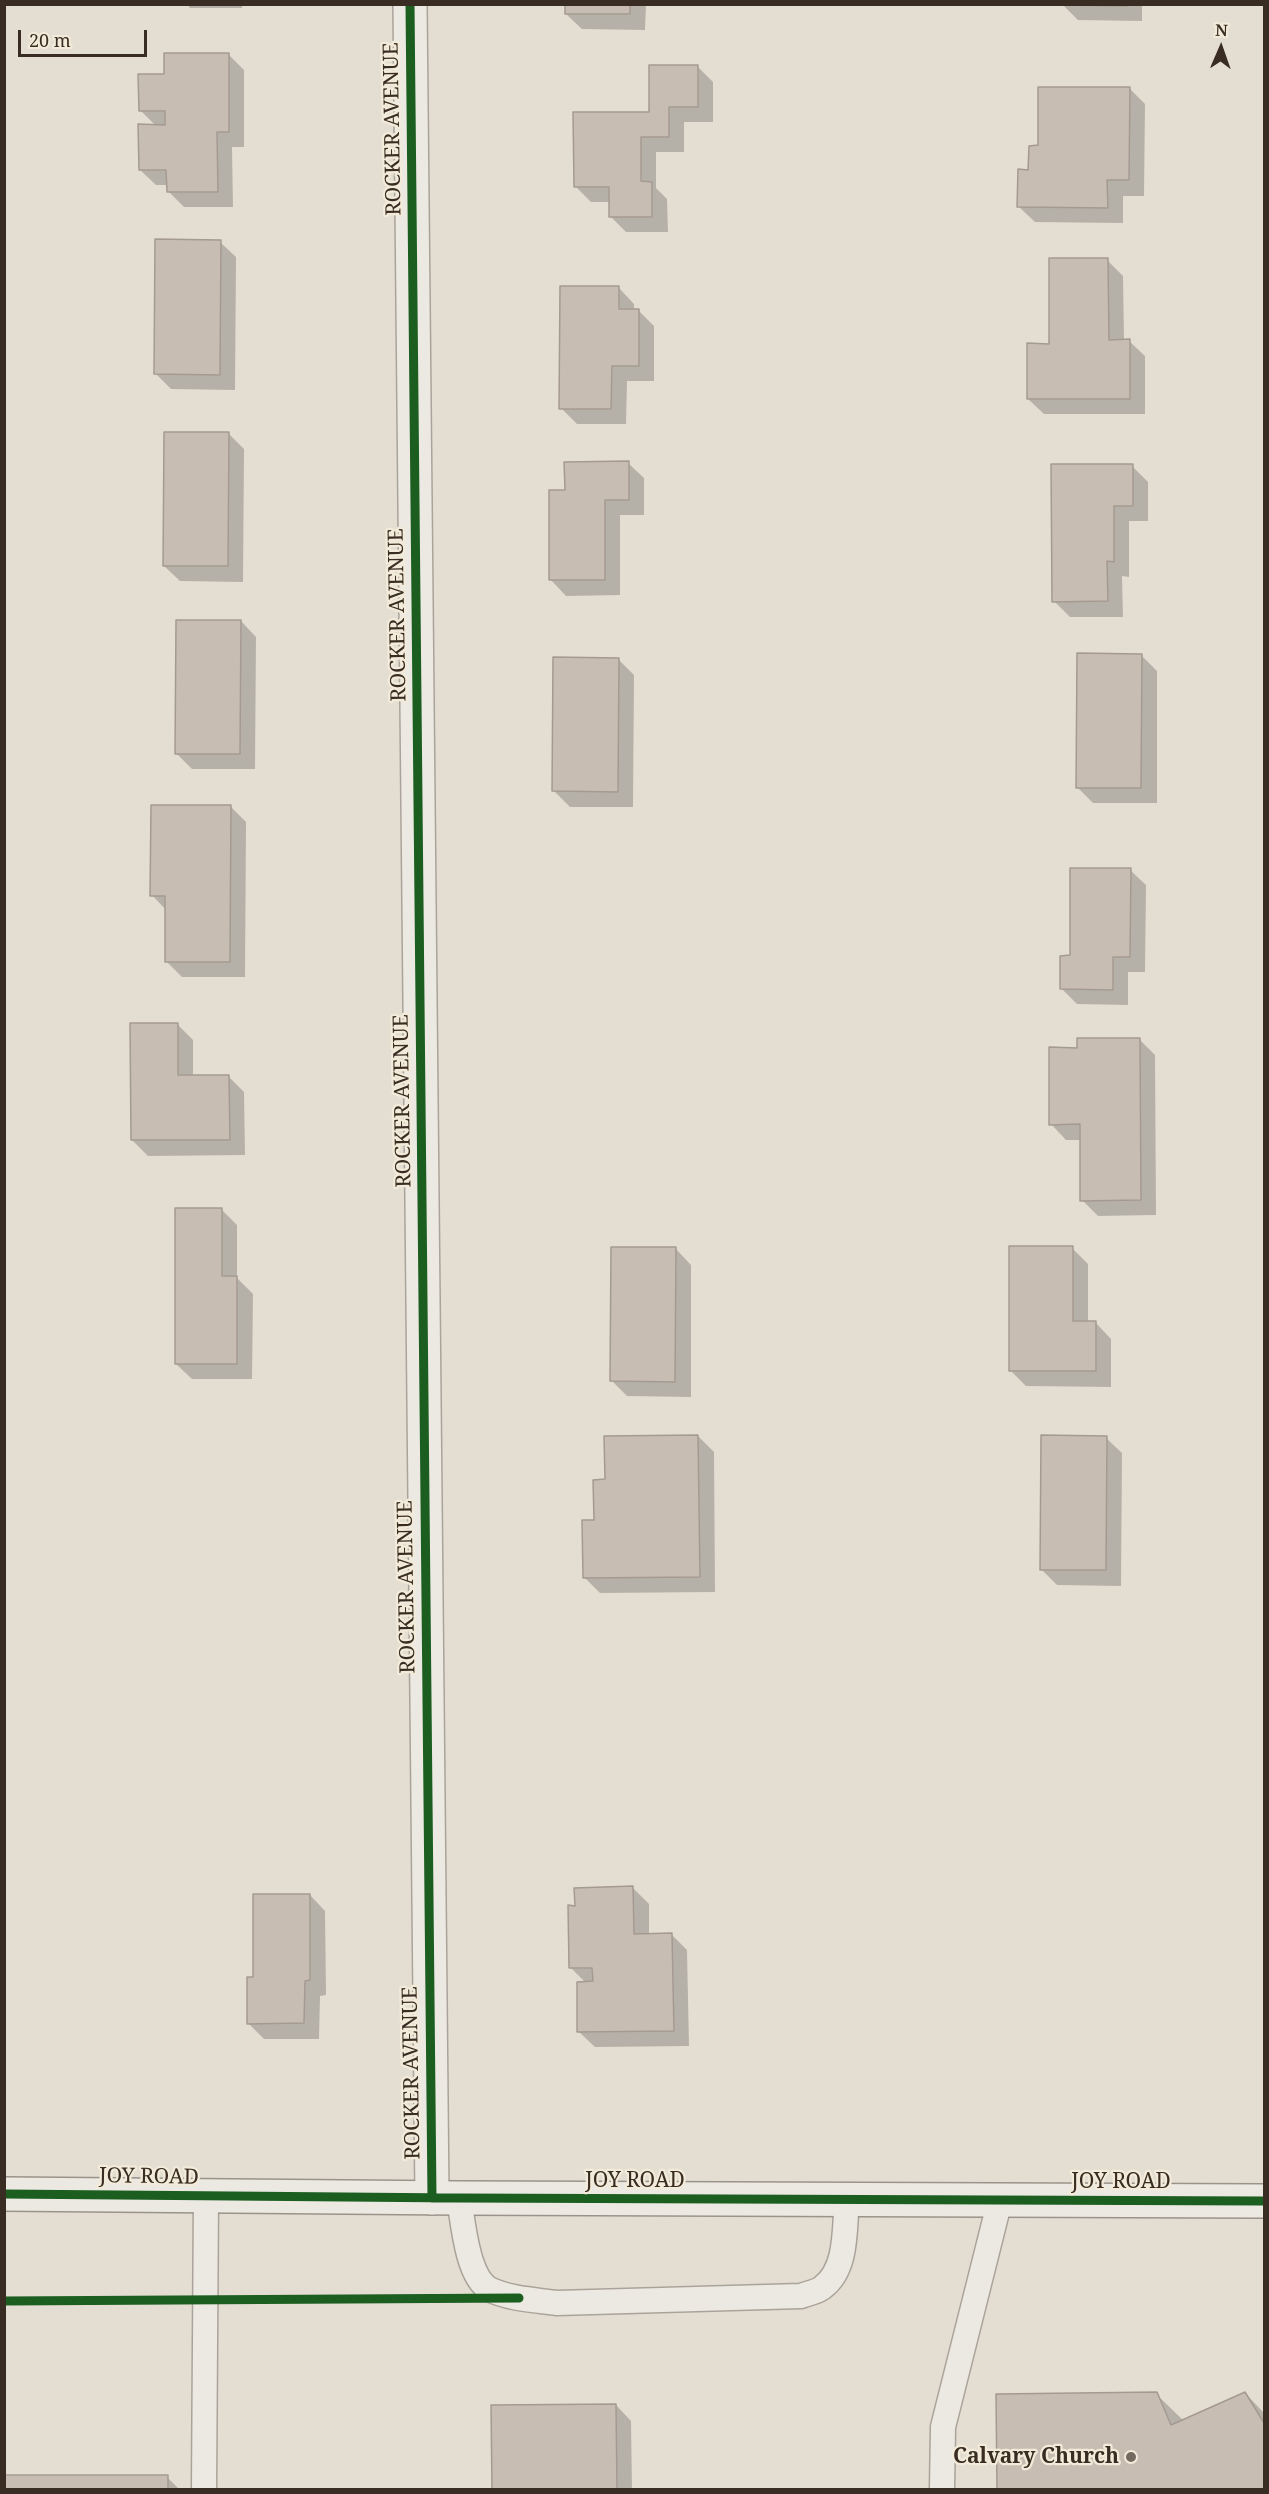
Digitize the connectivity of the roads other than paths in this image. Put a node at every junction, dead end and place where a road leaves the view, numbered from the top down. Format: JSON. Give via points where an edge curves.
{"nodes":[{"id":1,"x":410,"y":4,"type":"edge"},
{"id":2,"x":4,"y":2194,"type":"edge"},
{"id":3,"x":206,"y":2196,"type":"junction"},
{"id":4,"x":445,"y":2198,"type":"junction"},
{"id":5,"x":847,"y":2200,"type":"junction"},
{"id":6,"x":1000,"y":2200,"type":"junction"},
{"id":7,"x":1264,"y":2200,"type":"edge"},
{"id":8,"x":204,"y":2490,"type":"edge"},
{"id":9,"x":942,"y":2490,"type":"edge"}],
"edges":[{"from":1,"to":4,"type":"street","name":"ROCKER AVENUE"},
{"from":2,"to":3,"type":"street","name":"JOY ROAD"},
{"from":3,"to":4,"type":"street","name":"JOY ROAD"},
{"from":3,"to":8,"type":"lane"},
{"from":4,"to":5,"type":"street","name":"JOY ROAD"},
{"from":4,"to":5,"type":"lane","via":[[469,2259],[487,2288],[519,2298],[557,2303],[801,2296],[822,2288],[836,2274]]},
{"from":5,"to":6,"type":"street","name":"JOY ROAD"},
{"from":6,"to":7,"type":"street","name":"JOY ROAD"},
{"from":6,"to":9,"type":"lane","via":[[943,2427]]}]}
